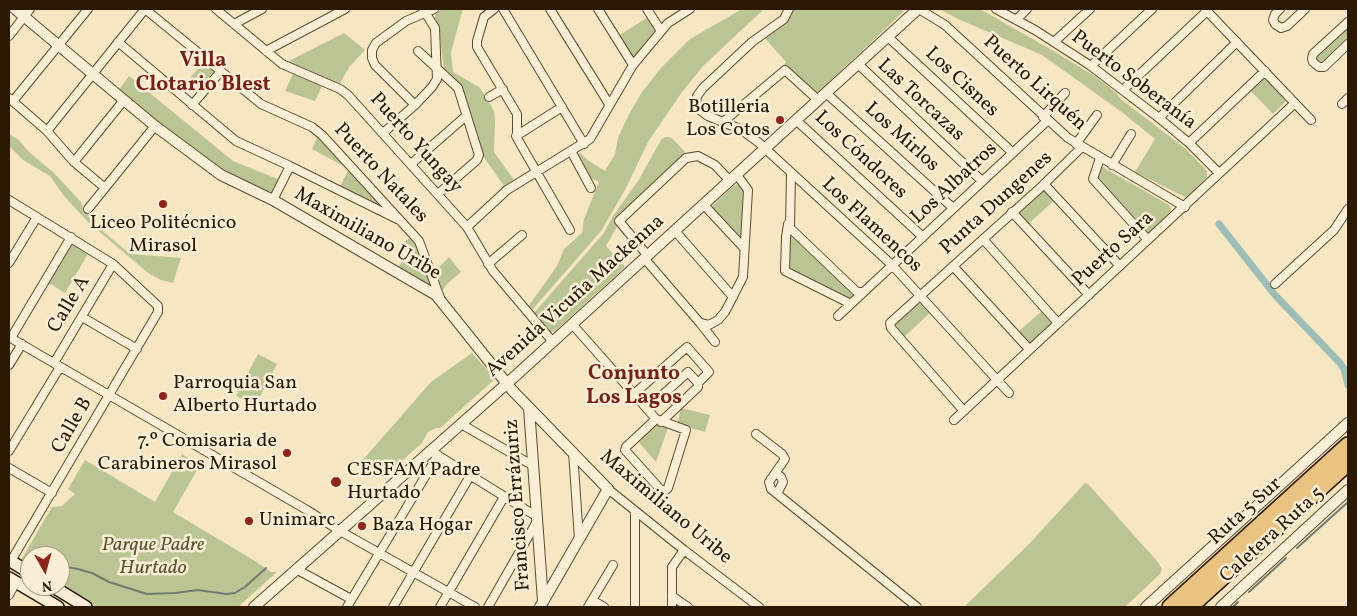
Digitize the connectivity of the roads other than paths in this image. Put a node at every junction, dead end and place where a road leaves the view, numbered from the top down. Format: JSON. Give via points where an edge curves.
{"nodes":[{"id":1,"x":15,"y":9,"type":"edge"},
{"id":2,"x":88,"y":9,"type":"edge"},
{"id":3,"x":145,"y":9,"type":"edge"},
{"id":4,"x":216,"y":9,"type":"edge"},
{"id":5,"x":262,"y":9,"type":"edge"},
{"id":6,"x":345,"y":9,"type":"edge"},
{"id":7,"x":494,"y":9,"type":"edge"},
{"id":8,"x":503,"y":9,"type":"edge"},
{"id":9,"x":550,"y":9,"type":"edge"},
{"id":10,"x":598,"y":9,"type":"edge"},
{"id":11,"x":647,"y":9,"type":"edge"},
{"id":12,"x":690,"y":9,"type":"edge"},
{"id":13,"x":789,"y":9,"type":"edge"},
{"id":14,"x":919,"y":9,"type":"edge"},
{"id":15,"x":996,"y":9,"type":"edge"},
{"id":16,"x":1027,"y":9,"type":"edge"},
{"id":17,"x":1090,"y":9,"type":"edge"},
{"id":18,"x":1152,"y":9,"type":"edge"},
{"id":19,"x":1280,"y":9,"type":"edge"},
{"id":20,"x":1305,"y":9,"type":"edge"},
{"id":21,"x":428,"y":10,"type":"edge"},
{"id":22,"x":1206,"y":10,"type":"edge"},
{"id":23,"x":27,"y":12,"type":"edge"},
{"id":24,"x":1016,"y":20,"type":"junction"},
{"id":25,"x":1348,"y":22,"type":"edge"},
{"id":26,"x":234,"y":24,"type":"junction"},
{"id":27,"x":661,"y":31,"type":"junction"},
{"id":28,"x":9,"y":36,"type":"edge"},
{"id":29,"x":888,"y":37,"type":"junction"},
{"id":30,"x":118,"y":42,"type":"junction"},
{"id":31,"x":1054,"y":42,"type":"junction"},
{"id":32,"x":1237,"y":42,"type":"junction"},
{"id":33,"x":58,"y":44,"type":"junction"},
{"id":34,"x":1348,"y":44,"type":"edge"},
{"id":35,"x":266,"y":51,"type":"junction"},
{"id":36,"x":418,"y":51,"type":"dead end"},
{"id":37,"x":858,"y":64,"type":"junction"},
{"id":38,"x":632,"y":65,"type":"junction"},
{"id":39,"x":1091,"y":66,"type":"junction"},
{"id":40,"x":437,"y":67,"type":"junction"},
{"id":41,"x":220,"y":71,"type":"junction"},
{"id":42,"x":1265,"y":72,"type":"junction"},
{"id":43,"x":93,"y":73,"type":"junction"},
{"id":44,"x":503,"y":89,"type":"junction"},
{"id":45,"x":1123,"y":90,"type":"junction"},
{"id":46,"x":826,"y":93,"type":"junction"},
{"id":47,"x":1065,"y":93,"type":"dead end"},
{"id":48,"x":489,"y":97,"type":"dead end"},
{"id":49,"x":1348,"y":98,"type":"edge"},
{"id":50,"x":11,"y":100,"type":"edge"},
{"id":51,"x":124,"y":100,"type":"junction"},
{"id":52,"x":818,"y":100,"type":"junction"},
{"id":53,"x":1295,"y":103,"type":"junction"},
{"id":54,"x":609,"y":104,"type":"junction"},
{"id":55,"x":1342,"y":104,"type":"dead end"},
{"id":56,"x":192,"y":105,"type":"junction"},
{"id":57,"x":415,"y":105,"type":"junction"},
{"id":58,"x":562,"y":107,"type":"junction"},
{"id":59,"x":517,"y":114,"type":"junction"},
{"id":60,"x":1097,"y":114,"type":"dead end"},
{"id":61,"x":466,"y":116,"type":"junction"},
{"id":62,"x":1159,"y":118,"type":"junction"},
{"id":63,"x":1045,"y":119,"type":"junction"},
{"id":64,"x":796,"y":120,"type":"junction"},
{"id":65,"x":1311,"y":120,"type":"dead end"},
{"id":66,"x":723,"y":122,"type":"junction"},
{"id":67,"x":155,"y":126,"type":"junction"},
{"id":68,"x":527,"y":129,"type":"junction"},
{"id":69,"x":47,"y":131,"type":"junction"},
{"id":70,"x":383,"y":133,"type":"junction"},
{"id":71,"x":1130,"y":134,"type":"dead end"},
{"id":72,"x":516,"y":136,"type":"junction"},
{"id":73,"x":1189,"y":142,"type":"junction"},
{"id":74,"x":584,"y":144,"type":"junction"},
{"id":75,"x":1079,"y":146,"type":"junction"},
{"id":76,"x":765,"y":148,"type":"junction"},
{"id":77,"x":571,"y":151,"type":"junction"},
{"id":78,"x":1013,"y":153,"type":"junction"},
{"id":79,"x":1100,"y":158,"type":"junction"},
{"id":80,"x":74,"y":162,"type":"junction"},
{"id":81,"x":411,"y":164,"type":"junction"},
{"id":82,"x":1112,"y":165,"type":"junction"},
{"id":83,"x":290,"y":166,"type":"junction"},
{"id":84,"x":536,"y":172,"type":"junction"},
{"id":85,"x":791,"y":173,"type":"junction"},
{"id":86,"x":1219,"y":173,"type":"junction"},
{"id":87,"x":733,"y":178,"type":"junction"},
{"id":88,"x":982,"y":181,"type":"junction"},
{"id":89,"x":1044,"y":184,"type":"junction"},
{"id":90,"x":105,"y":188,"type":"junction"},
{"id":91,"x":591,"y":188,"type":"dead end"},
{"id":92,"x":438,"y":194,"type":"junction"},
{"id":93,"x":9,"y":200,"type":"edge"},
{"id":94,"x":273,"y":200,"type":"junction"},
{"id":95,"x":704,"y":204,"type":"junction"},
{"id":96,"x":1185,"y":207,"type":"junction"},
{"id":97,"x":953,"y":208,"type":"junction"},
{"id":98,"x":1348,"y":208,"type":"edge"},
{"id":99,"x":88,"y":209,"type":"dead end"},
{"id":100,"x":1012,"y":212,"type":"junction"},
{"id":101,"x":37,"y":217,"type":"junction"},
{"id":102,"x":402,"y":222,"type":"junction"},
{"id":103,"x":788,"y":224,"type":"junction"},
{"id":104,"x":468,"y":227,"type":"junction"},
{"id":105,"x":570,"y":230,"type":"dead end"},
{"id":106,"x":675,"y":231,"type":"junction"},
{"id":107,"x":522,"y":235,"type":"dead end"},
{"id":108,"x":922,"y":236,"type":"junction"},
{"id":109,"x":71,"y":237,"type":"junction"},
{"id":110,"x":983,"y":238,"type":"junction"},
{"id":111,"x":1148,"y":240,"type":"junction"},
{"id":112,"x":744,"y":248,"type":"junction"},
{"id":113,"x":646,"y":257,"type":"junction"},
{"id":114,"x":9,"y":263,"type":"edge"},
{"id":115,"x":114,"y":264,"type":"junction"},
{"id":116,"x":488,"y":264,"type":"junction"},
{"id":117,"x":892,"y":265,"type":"junction"},
{"id":118,"x":953,"y":266,"type":"junction"},
{"id":119,"x":1120,"y":266,"type":"junction"},
{"id":120,"x":1275,"y":284,"type":"dead end"},
{"id":121,"x":862,"y":292,"type":"junction"},
{"id":122,"x":920,"y":295,"type":"junction"},
{"id":123,"x":1089,"y":295,"type":"junction"},
{"id":124,"x":733,"y":297,"type":"junction"},
{"id":125,"x":440,"y":298,"type":"junction"},
{"id":126,"x":851,"y":304,"type":"junction"},
{"id":127,"x":838,"y":316,"type":"dead end"},
{"id":128,"x":82,"y":317,"type":"junction"},
{"id":129,"x":700,"y":322,"type":"junction"},
{"id":130,"x":1058,"y":323,"type":"junction"},
{"id":131,"x":572,"y":324,"type":"junction"},
{"id":132,"x":10,"y":338,"type":"edge"},
{"id":133,"x":553,"y":342,"type":"junction"},
{"id":134,"x":715,"y":342,"type":"dead end"},
{"id":135,"x":22,"y":344,"type":"junction"},
{"id":136,"x":137,"y":349,"type":"junction"},
{"id":137,"x":1029,"y":349,"type":"junction"},
{"id":138,"x":9,"y":365,"type":"edge"},
{"id":139,"x":57,"y":365,"type":"junction"},
{"id":140,"x":997,"y":379,"type":"junction"},
{"id":141,"x":698,"y":383,"type":"junction"},
{"id":142,"x":507,"y":384,"type":"junction"},
{"id":143,"x":1008,"y":392,"type":"dead end"},
{"id":144,"x":634,"y":394,"type":"junction"},
{"id":145,"x":109,"y":395,"type":"junction"},
{"id":146,"x":529,"y":408,"type":"junction"},
{"id":147,"x":647,"y":409,"type":"junction"},
{"id":148,"x":964,"y":410,"type":"junction"},
{"id":149,"x":954,"y":420,"type":"dead end"},
{"id":150,"x":659,"y":421,"type":"junction"},
{"id":151,"x":1348,"y":423,"type":"edge"},
{"id":152,"x":461,"y":424,"type":"junction"},
{"id":153,"x":756,"y":434,"type":"dead end"},
{"id":154,"x":1348,"y":445,"type":"edge"},
{"id":155,"x":9,"y":451,"type":"edge"},
{"id":156,"x":573,"y":452,"type":"junction"},
{"id":157,"x":434,"y":453,"type":"junction"},
{"id":158,"x":1348,"y":463,"type":"edge"},
{"id":159,"x":532,"y":466,"type":"junction"},
{"id":160,"x":9,"y":468,"type":"edge"},
{"id":161,"x":776,"y":473,"type":"junction"},
{"id":162,"x":470,"y":476,"type":"junction"},
{"id":163,"x":608,"y":488,"type":"junction"},
{"id":164,"x":1348,"y":490,"type":"edge"},
{"id":165,"x":52,"y":493,"type":"junction"},
{"id":166,"x":776,"y":494,"type":"junction"},
{"id":167,"x":504,"y":497,"type":"junction"},
{"id":168,"x":635,"y":511,"type":"junction"},
{"id":169,"x":536,"y":520,"type":"junction"},
{"id":170,"x":340,"y":531,"type":"junction"},
{"id":171,"x":579,"y":539,"type":"junction"},
{"id":172,"x":684,"y":550,"type":"junction"},
{"id":173,"x":379,"y":553,"type":"junction"},
{"id":174,"x":10,"y":561,"type":"edge"},
{"id":175,"x":613,"y":565,"type":"dead end"},
{"id":176,"x":296,"y":569,"type":"junction"},
{"id":177,"x":413,"y":572,"type":"junction"},
{"id":178,"x":12,"y":580,"type":"edge"},
{"id":179,"x":449,"y":593,"type":"junction"},
{"id":180,"x":9,"y":596,"type":"edge"},
{"id":181,"x":68,"y":596,"type":"edge"},
{"id":182,"x":672,"y":596,"type":"junction"},
{"id":183,"x":351,"y":599,"type":"junction"},
{"id":184,"x":592,"y":600,"type":"junction"},
{"id":185,"x":541,"y":604,"type":"edge"},
{"id":186,"x":260,"y":605,"type":"edge"},
{"id":187,"x":58,"y":607,"type":"edge"},
{"id":188,"x":86,"y":607,"type":"edge"},
{"id":189,"x":347,"y":607,"type":"edge"},
{"id":190,"x":393,"y":607,"type":"edge"},
{"id":191,"x":440,"y":607,"type":"edge"},
{"id":192,"x":475,"y":607,"type":"edge"},
{"id":193,"x":488,"y":607,"type":"edge"},
{"id":194,"x":588,"y":607,"type":"edge"},
{"id":195,"x":604,"y":607,"type":"edge"},
{"id":196,"x":635,"y":607,"type":"edge"},
{"id":197,"x":672,"y":607,"type":"edge"},
{"id":198,"x":688,"y":607,"type":"edge"},
{"id":199,"x":760,"y":607,"type":"edge"},
{"id":200,"x":917,"y":607,"type":"edge"},
{"id":201,"x":1146,"y":607,"type":"edge"},
{"id":202,"x":1170,"y":607,"type":"edge"},
{"id":203,"x":1190,"y":607,"type":"edge"},
{"id":204,"x":1220,"y":607,"type":"edge"}],
"edges":[{"from":1,"to":23,"type":"street","name":"Maximiliano Uribe"},
{"from":2,"to":33,"type":"street"},
{"from":3,"to":30,"type":"street"},
{"from":3,"to":41,"type":"street","name":"Puerto Natales"},
{"from":4,"to":26,"type":"street","name":"Puerto Yungay"},
{"from":5,"to":26,"type":"street"},
{"from":6,"to":35,"type":"street"},
{"from":7,"to":44,"type":"street","via":[[484,17],[477,41],[479,51]]},
{"from":8,"to":58,"type":"street"},
{"from":9,"to":54,"type":"street"},
{"from":10,"to":38,"type":"street"},
{"from":11,"to":27,"type":"street"},
{"from":12,"to":27,"type":"street"},
{"from":13,"to":66,"type":"street","name":"Los Flamencos","via":[[784,19],[752,42],[697,96],[696,104],[704,114]]},
{"from":14,"to":29,"type":"street","name":"Avenida Vicuña Mackenna"},
{"from":14,"to":63,"type":"street","name":"Puerto Lirquén","via":[[945,25]]},
{"from":15,"to":24,"type":"street","name":"Puerto Soberanía"},
{"from":16,"to":24,"type":"street"},
{"from":17,"to":31,"type":"street"},
{"from":18,"to":39,"type":"street"},
{"from":19,"to":20,"type":"street","via":[[1273,20],[1281,28]]},
{"from":21,"to":40,"type":"street","via":[[435,28]]},
{"from":21,"to":57,"type":"street","via":[[406,21],[376,44],[372,54],[375,66]]},
{"from":22,"to":32,"type":"street"},
{"from":22,"to":45,"type":"street"},
{"from":23,"to":28,"type":"street"},
{"from":23,"to":33,"type":"street","name":"Maximiliano Uribe"},
{"from":24,"to":31,"type":"street","name":"Puerto Soberanía"},
{"from":25,"to":34,"type":"street","via":[[1313,54],[1313,62],[1324,67]]},
{"from":26,"to":35,"type":"street","name":"Puerto Yungay"},
{"from":27,"to":38,"type":"street"},
{"from":29,"to":37,"type":"street","name":"Avenida Vicuña Mackenna"},
{"from":29,"to":78,"type":"street","name":"Los Cisnes"},
{"from":30,"to":43,"type":"street"},
{"from":30,"to":56,"type":"street"},
{"from":31,"to":39,"type":"street","name":"Puerto Soberanía"},
{"from":32,"to":42,"type":"street"},
{"from":32,"to":62,"type":"street"},
{"from":33,"to":43,"type":"street","name":"Maximiliano Uribe"},
{"from":33,"to":50,"type":"street"},
{"from":35,"to":70,"type":"street","name":"Puerto Yungay","via":[[282,64],[344,92]]},
{"from":36,"to":40,"type":"street"},
{"from":37,"to":46,"type":"street","name":"Avenida Vicuña Mackenna"},
{"from":37,"to":88,"type":"street","name":"Las Torcazas"},
{"from":38,"to":54,"type":"street"},
{"from":39,"to":45,"type":"street","name":"Puerto Soberanía"},
{"from":40,"to":57,"type":"street","via":[[435,83]]},
{"from":40,"to":61,"type":"street","via":[[458,88]]},
{"from":41,"to":56,"type":"street"},
{"from":41,"to":102,"type":"street","name":"Puerto Natales","via":[[264,106],[312,127],[322,135]]},
{"from":42,"to":53,"type":"street"},
{"from":42,"to":73,"type":"street"},
{"from":43,"to":51,"type":"street","name":"Maximiliano Uribe"},
{"from":43,"to":69,"type":"street"},
{"from":44,"to":48,"type":"street"},
{"from":44,"to":59,"type":"street"},
{"from":45,"to":62,"type":"street","name":"Puerto Soberanía"},
{"from":46,"to":52,"type":"street","name":"Avenida Vicuña Mackenna"},
{"from":46,"to":97,"type":"street","name":"Los Mirlos"},
{"from":47,"to":63,"type":"street","name":"Los Albatros"},
{"from":49,"to":55,"type":"street"},
{"from":50,"to":69,"type":"street"},
{"from":51,"to":67,"type":"street","name":"Maximiliano Uribe"},
{"from":51,"to":80,"type":"street"},
{"from":52,"to":64,"type":"street","name":"Avenida Vicuña Mackenna"},
{"from":52,"to":66,"type":"street","via":[[785,70]]},
{"from":53,"to":65,"type":"street"},
{"from":53,"to":86,"type":"street","name":"Puerto Sara"},
{"from":54,"to":74,"type":"street","via":[[594,133]]},
{"from":56,"to":83,"type":"street","via":[[236,141]]},
{"from":57,"to":70,"type":"street"},
{"from":58,"to":68,"type":"street"},
{"from":58,"to":74,"type":"street"},
{"from":59,"to":68,"type":"street"},
{"from":59,"to":72,"type":"street"},
{"from":60,"to":75,"type":"street","name":"Punta Dungenes"},
{"from":61,"to":81,"type":"street"},
{"from":61,"to":92,"type":"street","via":[[479,157]]},
{"from":62,"to":73,"type":"street","name":"Puerto Soberanía"},
{"from":63,"to":75,"type":"street","name":"Puerto Lirquén"},
{"from":63,"to":78,"type":"street","name":"Los Albatros"},
{"from":64,"to":76,"type":"street","name":"Avenida Vicuña Mackenna"},
{"from":64,"to":108,"type":"street","name":"Los Cóndores"},
{"from":66,"to":76,"type":"street","name":"Los Flamencos","via":[[746,132]]},
{"from":67,"to":90,"type":"street"},
{"from":67,"to":94,"type":"street","name":"Maximiliano Uribe","via":[[221,175]]},
{"from":68,"to":72,"type":"street"},
{"from":69,"to":80,"type":"street"},
{"from":70,"to":81,"type":"street","name":"Puerto Yungay"},
{"from":71,"to":82,"type":"street"},
{"from":72,"to":84,"type":"street"},
{"from":73,"to":86,"type":"street","name":"Puerto Soberanía"},
{"from":74,"to":77,"type":"street"},
{"from":75,"to":79,"type":"street","name":"Puerto Lirquén"},
{"from":75,"to":89,"type":"street","name":"Punta Dungenes"},
{"from":76,"to":85,"type":"street","name":"Los Flamencos"},
{"from":76,"to":87,"type":"street","name":"Avenida Vicuña Mackenna"},
{"from":77,"to":84,"type":"street"},
{"from":77,"to":91,"type":"street"},
{"from":78,"to":88,"type":"street","name":"Los Albatros"},
{"from":79,"to":82,"type":"street","name":"Puerto Lirquén"},
{"from":79,"to":111,"type":"street","via":[[1093,179]]},
{"from":80,"to":90,"type":"street"},
{"from":81,"to":92,"type":"street","name":"Puerto Yungay"},
{"from":82,"to":96,"type":"street","name":"Puerto Lirquén"},
{"from":83,"to":94,"type":"street"},
{"from":83,"to":102,"type":"street"},
{"from":84,"to":104,"type":"street","via":[[507,190]]},
{"from":84,"to":105,"type":"street"},
{"from":85,"to":103,"type":"street"},
{"from":85,"to":117,"type":"street","name":"Los Flamencos"},
{"from":86,"to":96,"type":"street","name":"Puerto Sara"},
{"from":87,"to":95,"type":"street","name":"Avenida Vicuña Mackenna"},
{"from":87,"to":112,"type":"street","via":[[748,190]]},
{"from":87,"to":113,"type":"street","via":[[698,156],[686,158],[619,221]]},
{"from":88,"to":97,"type":"street","name":"Los Albatros"},
{"from":89,"to":100,"type":"street","name":"Punta Dungenes"},
{"from":89,"to":119,"type":"street"},
{"from":90,"to":99,"type":"street"},
{"from":92,"to":104,"type":"street","name":"Puerto Yungay"},
{"from":93,"to":101,"type":"street"},
{"from":94,"to":125,"type":"street","name":"Maximiliano Uribe"},
{"from":95,"to":106,"type":"street","name":"Avenida Vicuña Mackenna"},
{"from":95,"to":112,"type":"street"},
{"from":96,"to":111,"type":"street","name":"Puerto Sara"},
{"from":97,"to":108,"type":"street","name":"Los Albatros"},
{"from":98,"to":120,"type":"street","via":[[1334,230]]},
{"from":100,"to":110,"type":"street","name":"Punta Dungenes"},
{"from":100,"to":123,"type":"street"},
{"from":101,"to":109,"type":"street"},
{"from":101,"to":114,"type":"street"},
{"from":102,"to":125,"type":"street","name":"Puerto Natales","via":[[422,248]]},
{"from":103,"to":121,"type":"street","via":[[857,292]]},
{"from":103,"to":126,"type":"street","via":[[785,271]]},
{"from":104,"to":116,"type":"street","name":"Puerto Yungay"},
{"from":106,"to":113,"type":"street","name":"Avenida Vicuña Mackenna"},
{"from":106,"to":124,"type":"street"},
{"from":107,"to":116,"type":"street"},
{"from":108,"to":117,"type":"street","name":"Los Albatros"},
{"from":109,"to":115,"type":"street"},
{"from":109,"to":132,"type":"street"},
{"from":110,"to":118,"type":"street","name":"Punta Dungenes"},
{"from":110,"to":130,"type":"street"},
{"from":111,"to":119,"type":"street","name":"Puerto Sara"},
{"from":112,"to":124,"type":"street","via":[[742,277]]},
{"from":113,"to":129,"type":"street"},
{"from":113,"to":131,"type":"street","name":"Avenida Vicuña Mackenna"},
{"from":115,"to":128,"type":"street","name":"Calle A"},
{"from":115,"to":136,"type":"street","name":"Calle B","via":[[158,306],[158,312]]},
{"from":116,"to":133,"type":"street","name":"Puerto Yungay"},
{"from":117,"to":121,"type":"street","name":"Los Albatros"},
{"from":117,"to":122,"type":"street","name":"Los Flamencos"},
{"from":118,"to":122,"type":"street","name":"Punta Dungenes"},
{"from":118,"to":137,"type":"street"},
{"from":119,"to":123,"type":"street","name":"Puerto Sara"},
{"from":121,"to":126,"type":"street","name":"Los Albatros"},
{"from":122,"to":140,"type":"street","name":"Los Flamencos"},
{"from":122,"to":148,"type":"street","name":"Punta Dungenes","via":[[890,326]]},
{"from":123,"to":130,"type":"street","name":"Puerto Sara"},
{"from":124,"to":129,"type":"street","via":[[722,317],[708,324]]},
{"from":125,"to":142,"type":"street","name":"Maximiliano Uribe"},
{"from":126,"to":127,"type":"street","name":"Los Albatros"},
{"from":128,"to":136,"type":"street"},
{"from":128,"to":139,"type":"street","name":"Calle A"},
{"from":129,"to":134,"type":"street"},
{"from":130,"to":137,"type":"street","name":"Puerto Sara"},
{"from":131,"to":133,"type":"street","name":"Avenida Vicuña Mackenna"},
{"from":131,"to":144,"type":"street"},
{"from":132,"to":135,"type":"street"},
{"from":133,"to":142,"type":"street","name":"Avenida Vicuña Mackenna"},
{"from":135,"to":138,"type":"street"},
{"from":135,"to":139,"type":"street"},
{"from":136,"to":145,"type":"street","name":"Calle B"},
{"from":137,"to":140,"type":"street","name":"Puerto Sara"},
{"from":139,"to":145,"type":"street"},
{"from":139,"to":155,"type":"street","name":"Calle A"},
{"from":140,"to":143,"type":"street","name":"Los Flamencos"},
{"from":140,"to":148,"type":"street","name":"Puerto Sara"},
{"from":141,"to":144,"type":"street","via":[[709,372],[686,347]]},
{"from":141,"to":147,"type":"street","via":[[688,372]]},
{"from":141,"to":150,"type":"street","via":[[698,387]]},
{"from":142,"to":146,"type":"street","name":"Maximiliano Uribe"},
{"from":142,"to":152,"type":"street","name":"Avenida Vicuña Mackenna"},
{"from":144,"to":147,"type":"street"},
{"from":145,"to":165,"type":"street","name":"Calle B"},
{"from":145,"to":170,"type":"street"},
{"from":146,"to":156,"type":"street","name":"Maximiliano Uribe"},
{"from":146,"to":159,"type":"street","name":"Francisco Errázuriz"},
{"from":147,"to":150,"type":"street"},
{"from":148,"to":149,"type":"street","name":"Puerto Sara"},
{"from":150,"to":150,"type":"street","via":[[625,450],[660,489],[667,490],[686,430]]},
{"from":151,"to":201,"type":"street","name":"Caletera Ruta 5"},
{"from":152,"to":157,"type":"street","name":"Avenida Vicuña Mackenna"},
{"from":152,"to":159,"type":"street"},
{"from":153,"to":161,"type":"street","via":[[784,457]]},
{"from":154,"to":202,"type":"highway","name":"Ruta 5 Sur"},
{"from":156,"to":163,"type":"street","name":"Maximiliano Uribe"},
{"from":156,"to":171,"type":"street"},
{"from":157,"to":162,"type":"street"},
{"from":157,"to":170,"type":"street","name":"Avenida Vicuña Mackenna"},
{"from":157,"to":173,"type":"street"},
{"from":158,"to":203,"type":"highway","name":"Ruta 5 Sur"},
{"from":159,"to":169,"type":"street","name":"Francisco Errázuriz"},
{"from":160,"to":165,"type":"street"},
{"from":161,"to":166,"type":"street","via":[[783,482]]},
{"from":161,"to":166,"type":"street","via":[[769,484]]},
{"from":162,"to":167,"type":"street"},
{"from":162,"to":177,"type":"street"},
{"from":163,"to":168,"type":"street","name":"Maximiliano Uribe"},
{"from":163,"to":171,"type":"street"},
{"from":164,"to":204,"type":"street","name":"Caletera Ruta 5"},
{"from":165,"to":174,"type":"street","name":"Calle B"},
{"from":166,"to":200,"type":"street"},
{"from":167,"to":169,"type":"street"},
{"from":167,"to":179,"type":"street"},
{"from":168,"to":172,"type":"street","name":"Maximiliano Uribe"},
{"from":168,"to":196,"type":"street"},
{"from":169,"to":185,"type":"street","name":"Francisco Errázuriz"},
{"from":169,"to":193,"type":"street"},
{"from":170,"to":173,"type":"street"},
{"from":170,"to":176,"type":"street","name":"Avenida Vicuña Mackenna"},
{"from":171,"to":185,"type":"street"},
{"from":172,"to":182,"type":"street","via":[[672,567]]},
{"from":172,"to":199,"type":"street","name":"Maximiliano Uribe"},
{"from":173,"to":177,"type":"street"},
{"from":173,"to":183,"type":"street"},
{"from":175,"to":184,"type":"street"},
{"from":176,"to":183,"type":"street"},
{"from":176,"to":186,"type":"street","name":"Avenida Vicuña Mackenna"},
{"from":177,"to":179,"type":"street"},
{"from":177,"to":190,"type":"street"},
{"from":178,"to":180,"type":"street"},
{"from":178,"to":187,"type":"main road"},
{"from":179,"to":191,"type":"street"},
{"from":179,"to":192,"type":"street"},
{"from":181,"to":188,"type":"main road"},
{"from":182,"to":197,"type":"street"},
{"from":182,"to":198,"type":"street"},
{"from":183,"to":189,"type":"street"},
{"from":184,"to":194,"type":"street"},
{"from":184,"to":195,"type":"street"}]}
